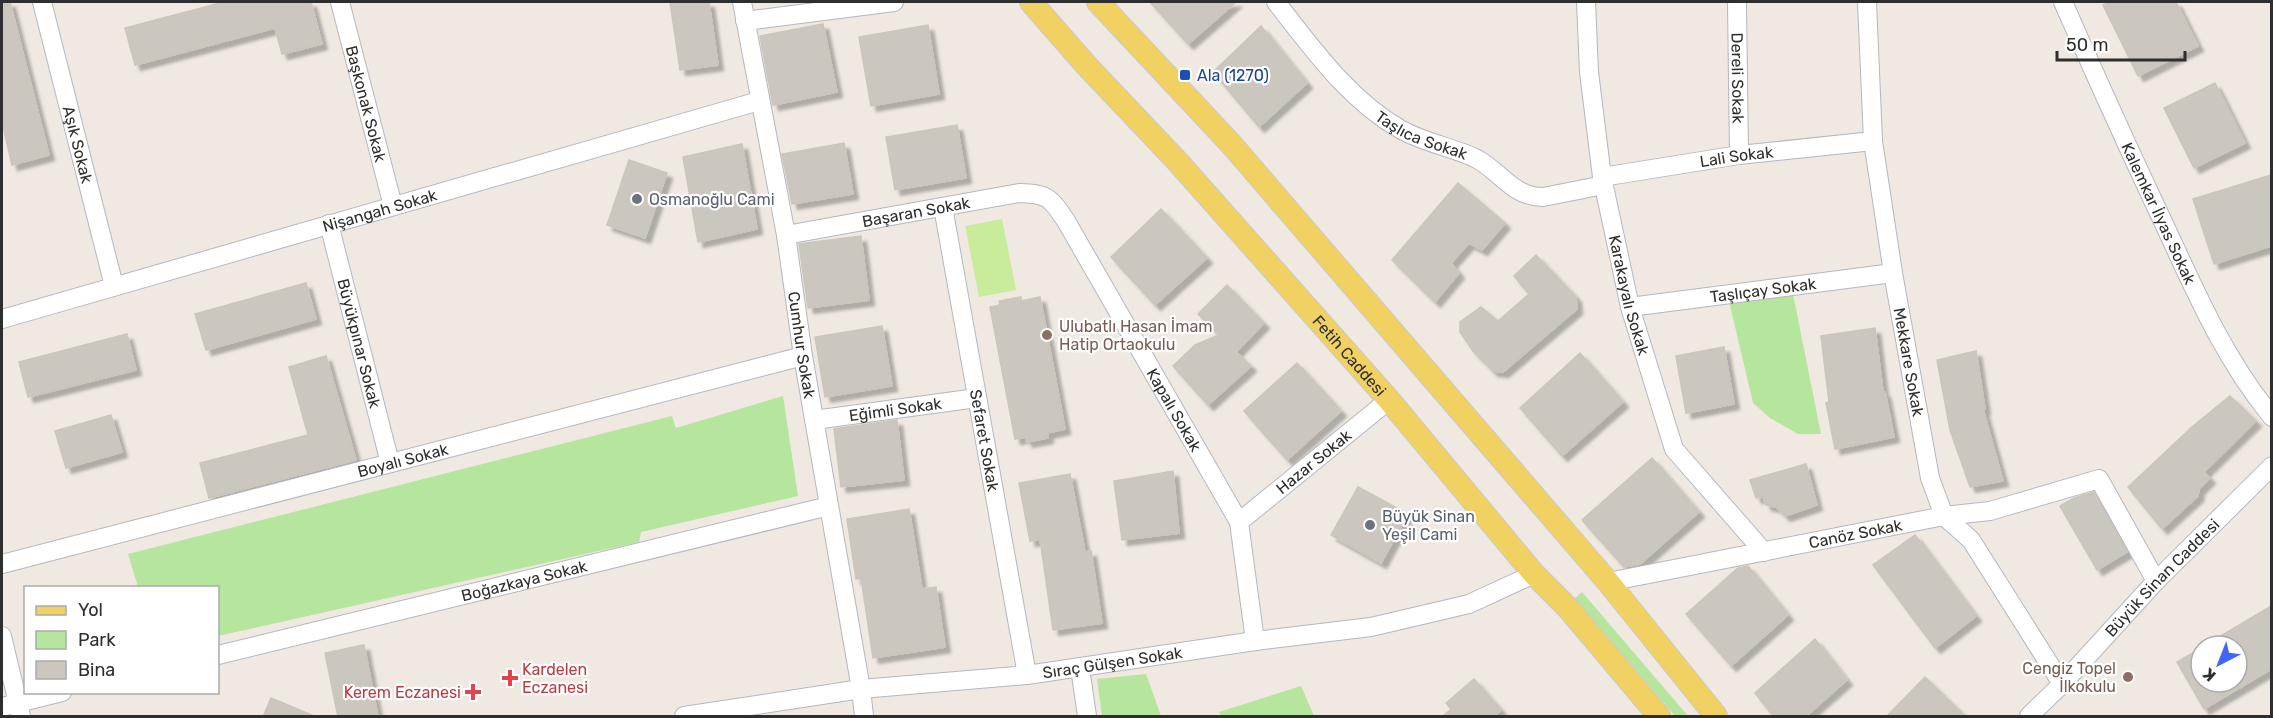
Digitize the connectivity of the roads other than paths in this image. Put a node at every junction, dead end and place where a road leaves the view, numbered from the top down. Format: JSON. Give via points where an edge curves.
{"nodes":[{"id":1,"x":42,"y":2,"type":"edge"},
{"id":2,"x":340,"y":2,"type":"edge"},
{"id":3,"x":742,"y":2,"type":"edge"},
{"id":4,"x":894,"y":2,"type":"edge"},
{"id":5,"x":1031,"y":2,"type":"edge"},
{"id":6,"x":1098,"y":2,"type":"edge"},
{"id":7,"x":1276,"y":2,"type":"edge"},
{"id":8,"x":1586,"y":2,"type":"edge"},
{"id":9,"x":1737,"y":2,"type":"edge"},
{"id":10,"x":1867,"y":2,"type":"edge"},
{"id":11,"x":2063,"y":2,"type":"edge"},
{"id":12,"x":745,"y":21,"type":"junction"},
{"id":13,"x":759,"y":100,"type":"junction"},
{"id":14,"x":1874,"y":141,"type":"junction"},
{"id":15,"x":1739,"y":155,"type":"junction"},
{"id":16,"x":1603,"y":181,"type":"junction"},
{"id":17,"x":1048,"y":197,"type":"joint"},
{"id":18,"x":393,"y":206,"type":"junction"},
{"id":19,"x":943,"y":207,"type":"junction"},
{"id":20,"x":329,"y":224,"type":"junction"},
{"id":21,"x":786,"y":236,"type":"junction"},
{"id":22,"x":1893,"y":273,"type":"junction"},
{"id":23,"x":114,"y":286,"type":"junction"},
{"id":24,"x":1630,"y":307,"type":"junction"},
{"id":25,"x":2,"y":319,"type":"edge"},
{"id":26,"x":803,"y":356,"type":"junction"},
{"id":27,"x":977,"y":398,"type":"junction"},
{"id":28,"x":1389,"y":400,"type":"junction"},
{"id":29,"x":2271,"y":417,"type":"edge"},
{"id":30,"x":814,"y":420,"type":"junction"},
{"id":31,"x":390,"y":463,"type":"junction"},
{"id":32,"x":2271,"y":466,"type":"edge"},
{"id":33,"x":829,"y":506,"type":"junction"},
{"id":34,"x":1944,"y":516,"type":"junction"},
{"id":35,"x":1239,"y":522,"type":"junction"},
{"id":36,"x":1764,"y":552,"type":"junction"},
{"id":37,"x":2,"y":564,"type":"edge"},
{"id":38,"x":1534,"y":574,"type":"junction"},
{"id":39,"x":2156,"y":581,"type":"junction"},
{"id":40,"x":1608,"y":582,"type":"junction"},
{"id":41,"x":2,"y":636,"type":"edge"},
{"id":42,"x":1255,"y":641,"type":"junction"},
{"id":43,"x":219,"y":655,"type":"edge"},
{"id":44,"x":1080,"y":668,"type":"junction"},
{"id":45,"x":1027,"y":675,"type":"junction"},
{"id":46,"x":2062,"y":684,"type":"junction"},
{"id":47,"x":861,"y":689,"type":"junction"},
{"id":48,"x":59,"y":694,"type":"edge"},
{"id":49,"x":14,"y":709,"type":"edge"},
{"id":50,"x":704,"y":715,"type":"edge"},
{"id":51,"x":684,"y":717,"type":"edge"},
{"id":52,"x":864,"y":717,"type":"edge"},
{"id":53,"x":1086,"y":717,"type":"edge"},
{"id":54,"x":1659,"y":717,"type":"edge"},
{"id":55,"x":1716,"y":717,"type":"edge"},
{"id":56,"x":2029,"y":717,"type":"edge"}],
"edges":[{"from":1,"to":23,"type":"street","name":"Aşık Sokak"},
{"from":2,"to":18,"type":"street","name":"Başkonak Sokak"},
{"from":3,"to":12,"type":"street","name":"Cumhur Sokak"},
{"from":4,"to":12,"type":"street"},
{"from":5,"to":28,"type":"main road","name":"Fetih Caddesi"},
{"from":6,"to":40,"type":"main road","via":[[1231,144]]},
{"from":7,"to":16,"type":"street","name":"Taşlıca Sokak","via":[[1343,84],[1401,129],[1477,159],[1514,189],[1534,197]]},
{"from":8,"to":16,"type":"street","name":"Karakayalı Sokak"},
{"from":9,"to":15,"type":"street","name":"Dereli Sokak"},
{"from":10,"to":14,"type":"street","name":"Mekkare Sokak"},
{"from":11,"to":29,"type":"street","name":"Kalemkar İlyas Sokak","via":[[2216,335]]},
{"from":12,"to":13,"type":"street","name":"Cumhur Sokak"},
{"from":13,"to":18,"type":"street","name":"Nişangah Sokak"},
{"from":13,"to":21,"type":"street","name":"Cumhur Sokak"},
{"from":14,"to":15,"type":"street","name":"Lali Sokak"},
{"from":14,"to":22,"type":"street","name":"Mekkare Sokak"},
{"from":15,"to":16,"type":"street","name":"Lali Sokak"},
{"from":16,"to":24,"type":"street","name":"Karakayalı Sokak"},
{"from":17,"to":19,"type":"street","name":"Başaran Sokak","via":[[1019,193]]},
{"from":17,"to":35,"type":"street","name":"Kapalı Sokak","via":[[1066,221]]},
{"from":18,"to":20,"type":"street","name":"Nişangah Sokak"},
{"from":19,"to":21,"type":"street","name":"Başaran Sokak"},
{"from":19,"to":27,"type":"street","name":"Sefaret Sokak"},
{"from":20,"to":23,"type":"street","name":"Nişangah Sokak"},
{"from":20,"to":31,"type":"street","name":"Büyükpınar Sokak"},
{"from":21,"to":26,"type":"street","name":"Cumhur Sokak"},
{"from":22,"to":24,"type":"street","name":"Taşlıçay Sokak"},
{"from":22,"to":34,"type":"street","name":"Mekkare Sokak","via":[[1930,478]]},
{"from":23,"to":25,"type":"street","name":"Nişangah Sokak"},
{"from":24,"to":36,"type":"street","name":"Karakayalı Sokak","via":[[1674,449]]},
{"from":26,"to":30,"type":"street","name":"Cumhur Sokak"},
{"from":26,"to":31,"type":"street","name":"Boyalı Sokak"},
{"from":27,"to":30,"type":"street","name":"Eğimli Sokak"},
{"from":27,"to":45,"type":"street","name":"Sefaret Sokak"},
{"from":28,"to":35,"type":"street","name":"Hazar Sokak"},
{"from":28,"to":38,"type":"main road","name":"Fetih Caddesi"},
{"from":30,"to":33,"type":"street","name":"Cumhur Sokak"},
{"from":31,"to":37,"type":"street","name":"Boyalı Sokak"},
{"from":32,"to":39,"type":"street","name":"Büyük Sinan Caddesi"},
{"from":33,"to":43,"type":"street","name":"Boğazkaya Sokak"},
{"from":33,"to":47,"type":"street","name":"Cumhur Sokak"},
{"from":34,"to":36,"type":"street","name":"Canöz Sokak"},
{"from":34,"to":39,"type":"street","name":"Canöz Sokak","via":[[1990,511],[2100,479]]},
{"from":34,"to":46,"type":"street","name":"Mekkare Sokak","via":[[1971,540]]},
{"from":35,"to":42,"type":"street","name":"Kapalı Sokak"},
{"from":36,"to":40,"type":"street","name":"Canöz Sokak"},
{"from":38,"to":42,"type":"street","name":"Sıraç Gülşen Sokak","via":[[1469,604],[1441,612],[1371,627]]},
{"from":38,"to":54,"type":"main road","name":"Fetih Caddesi","via":[[1568,608]]},
{"from":39,"to":46,"type":"street","name":"Büyük Sinan Caddesi"},
{"from":40,"to":55,"type":"main road"},
{"from":41,"to":49,"type":"street"},
{"from":42,"to":44,"type":"street","name":"Sıraç Gülşen Sokak"},
{"from":44,"to":45,"type":"street","name":"Sıraç Gülşen Sokak"},
{"from":44,"to":53,"type":"street"},
{"from":45,"to":47,"type":"street","name":"Sıraç Gülşen Sokak"},
{"from":46,"to":56,"type":"street","name":"Büyük Sinan Caddesi"},
{"from":47,"to":50,"type":"street","name":"Sıraç Gülşen Sokak"},
{"from":47,"to":52,"type":"street","name":"Cumhur Sokak"},
{"from":48,"to":49,"type":"street"},
{"from":50,"to":51,"type":"street","name":"Sıraç Gülşen Sokak"}]}
